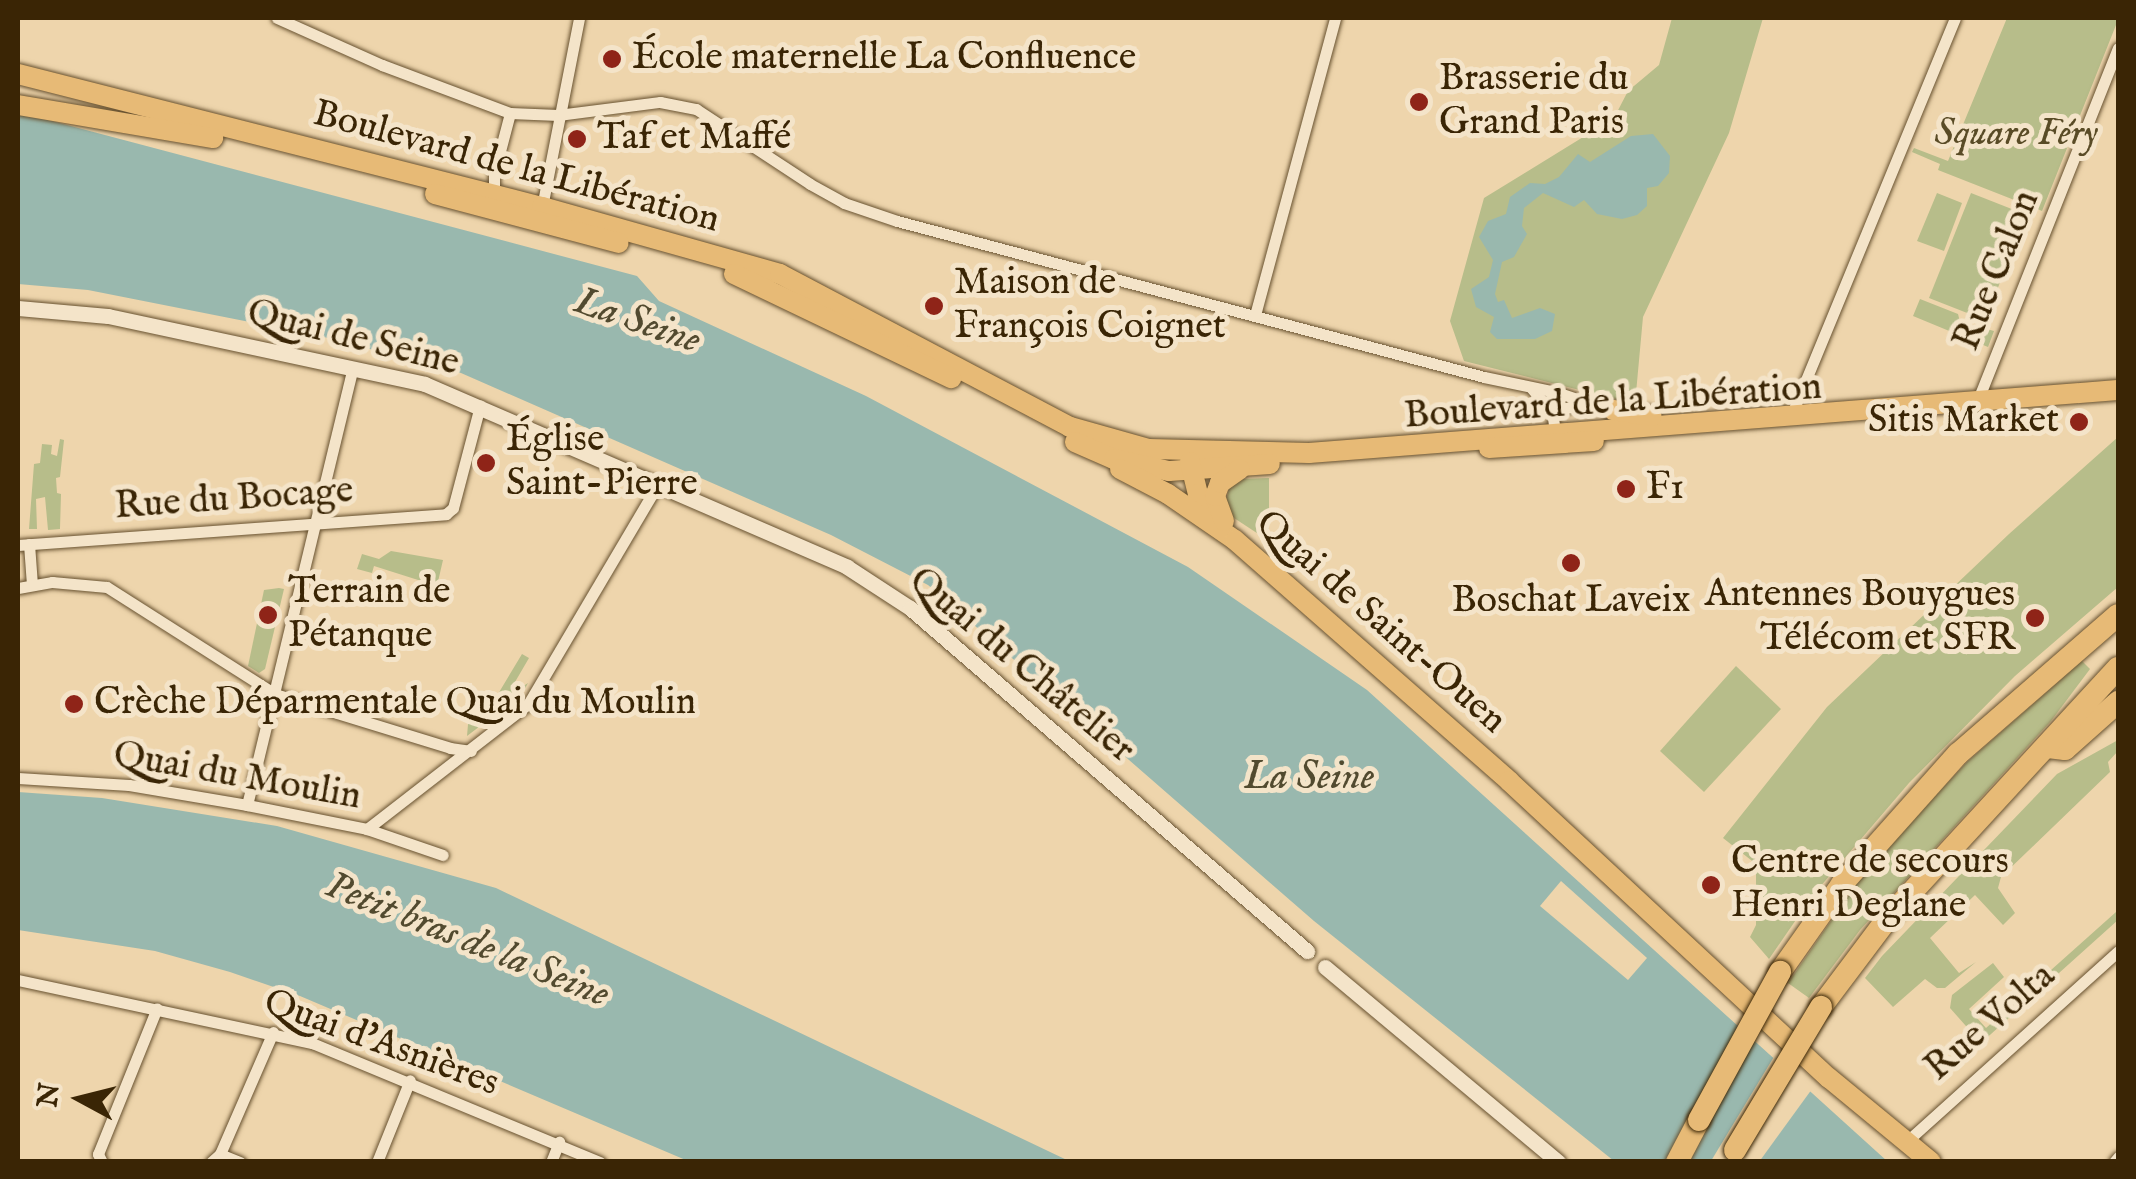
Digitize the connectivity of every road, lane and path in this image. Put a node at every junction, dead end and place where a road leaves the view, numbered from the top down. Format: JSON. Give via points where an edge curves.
{"nodes":[{"id":1,"x":278,"y":18,"type":"edge"},
{"id":2,"x":579,"y":18,"type":"edge"},
{"id":3,"x":1335,"y":18,"type":"edge"},
{"id":4,"x":1955,"y":18,"type":"edge"},
{"id":5,"x":2118,"y":48,"type":"edge"},
{"id":6,"x":18,"y":74,"type":"edge"},
{"id":7,"x":79,"y":90,"type":"junction"},
{"id":8,"x":18,"y":105,"type":"edge"},
{"id":9,"x":111,"y":110,"type":"junction"},
{"id":10,"x":510,"y":112,"type":"junction"},
{"id":11,"x":558,"y":115,"type":"junction"},
{"id":12,"x":142,"y":116,"type":"junction"},
{"id":13,"x":87,"y":118,"type":"junction"},
{"id":14,"x":490,"y":194,"type":"junction"},
{"id":15,"x":536,"y":213,"type":"junction"},
{"id":16,"x":18,"y":308,"type":"edge"},
{"id":17,"x":1255,"y":315,"type":"junction"},
{"id":18,"x":353,"y":368,"type":"junction"},
{"id":19,"x":978,"y":378,"type":"joint"},
{"id":20,"x":1532,"y":389,"type":"junction"},
{"id":21,"x":2113,"y":395,"type":"edge"},
{"id":22,"x":1584,"y":402,"type":"junction"},
{"id":23,"x":1977,"y":404,"type":"junction"},
{"id":24,"x":480,"y":406,"type":"junction"},
{"id":25,"x":1613,"y":410,"type":"junction"},
{"id":26,"x":1781,"y":418,"type":"junction"},
{"id":27,"x":1636,"y":426,"type":"junction"},
{"id":28,"x":1555,"y":433,"type":"junction"},
{"id":29,"x":1309,"y":452,"type":"joint"},
{"id":30,"x":1114,"y":458,"type":"junction"},
{"id":31,"x":1180,"y":461,"type":"junction"},
{"id":32,"x":1244,"y":467,"type":"junction"},
{"id":33,"x":658,"y":484,"type":"junction"},
{"id":34,"x":1168,"y":494,"type":"junction"},
{"id":35,"x":316,"y":524,"type":"junction"},
{"id":36,"x":1235,"y":540,"type":"junction"},
{"id":37,"x":23,"y":545,"type":"edge"},
{"id":38,"x":32,"y":585,"type":"junction"},
{"id":39,"x":18,"y":588,"type":"edge"},
{"id":40,"x":2118,"y":615,"type":"edge"},
{"id":41,"x":2118,"y":668,"type":"edge"},
{"id":42,"x":275,"y":694,"type":"junction"},
{"id":43,"x":2118,"y":702,"type":"edge"},
{"id":44,"x":2048,"y":746,"type":"junction"},
{"id":45,"x":471,"y":751,"type":"junction"},
{"id":46,"x":18,"y":778,"type":"edge"},
{"id":47,"x":248,"y":805,"type":"junction"},
{"id":48,"x":366,"y":829,"type":"junction"},
{"id":49,"x":444,"y":855,"type":"dead end"},
{"id":50,"x":1307,"y":951,"type":"dead end"},
{"id":51,"x":2118,"y":951,"type":"edge"},
{"id":52,"x":1325,"y":967,"type":"dead end"},
{"id":53,"x":18,"y":980,"type":"edge"},
{"id":54,"x":157,"y":1008,"type":"junction"},
{"id":55,"x":273,"y":1032,"type":"junction"},
{"id":56,"x":410,"y":1080,"type":"junction"},
{"id":57,"x":559,"y":1142,"type":"junction"},
{"id":58,"x":1906,"y":1142,"type":"junction"},
{"id":59,"x":216,"y":1158,"type":"edge"},
{"id":60,"x":102,"y":1162,"type":"edge"},
{"id":61,"x":240,"y":1162,"type":"edge"},
{"id":62,"x":377,"y":1162,"type":"edge"},
{"id":63,"x":551,"y":1162,"type":"edge"},
{"id":64,"x":600,"y":1162,"type":"edge"},
{"id":65,"x":1558,"y":1162,"type":"edge"},
{"id":66,"x":1678,"y":1162,"type":"edge"},
{"id":67,"x":1728,"y":1162,"type":"edge"},
{"id":68,"x":1931,"y":1162,"type":"edge"}],
"edges":[{"from":1,"to":10,"type":"street"},
{"from":2,"to":11,"type":"street"},
{"from":3,"to":17,"type":"street"},
{"from":4,"to":26,"type":"street"},
{"from":5,"to":23,"type":"street","name":"Rue Calon"},
{"from":6,"to":7,"type":"main road","name":"Boulevard de la Libération"},
{"from":7,"to":9,"type":"main road"},
{"from":7,"to":12,"type":"main road","name":"Boulevard de la Libération"},
{"from":8,"to":13,"type":"main road"},
{"from":9,"to":12,"type":"main road"},
{"from":9,"to":13,"type":"main road"},
{"from":10,"to":11,"type":"street"},
{"from":10,"to":14,"type":"street"},
{"from":11,"to":15,"type":"street"},
{"from":11,"to":17,"type":"street","via":[[660,102],[696,109],[844,202]]},
{"from":12,"to":13,"type":"main road"},
{"from":12,"to":14,"type":"main road","name":"Boulevard de la Libération"},
{"from":12,"to":14,"type":"main road","name":"Boulevard de la Libération","via":[[264,151]]},
{"from":14,"to":15,"type":"main road","name":"Boulevard de la Libération"},
{"from":15,"to":19,"type":"main road","name":"Boulevard de la Libération","via":[[780,274]]},
{"from":15,"to":30,"type":"main road","name":"Quai de Saint-Ouen","via":[[771,288]]},
{"from":16,"to":18,"type":"street","name":"Quai de Seine","via":[[108,316]]},
{"from":17,"to":20,"type":"street"},
{"from":18,"to":24,"type":"street","name":"Quai de Seine","via":[[426,384]]},
{"from":18,"to":35,"type":"street"},
{"from":19,"to":31,"type":"main road","name":"Quai de Saint-Ouen","via":[[1091,436]]},
{"from":20,"to":22,"type":"street"},
{"from":20,"to":28,"type":"street"},
{"from":21,"to":23,"type":"main road","name":"Boulevard de la Libération"},
{"from":21,"to":28,"type":"main road","name":"Boulevard de la Libération"},
{"from":22,"to":25,"type":"street"},
{"from":22,"to":28,"type":"street"},
{"from":23,"to":26,"type":"main road","name":"Boulevard de la Libération"},
{"from":24,"to":33,"type":"street","name":"Quai de Seine"},
{"from":24,"to":35,"type":"street","name":"Rue du Bocage","via":[[446,514]]},
{"from":25,"to":26,"type":"main road"},
{"from":25,"to":27,"type":"street"},
{"from":26,"to":27,"type":"main road","name":"Boulevard de la Libération"},
{"from":27,"to":28,"type":"main road","name":"Boulevard de la Libération"},
{"from":28,"to":29,"type":"main road","name":"Boulevard de la Libération"},
{"from":28,"to":32,"type":"main road","name":"Boulevard de la Libération","via":[[1499,448]]},
{"from":29,"to":31,"type":"main road","name":"Quai de Saint-Ouen"},
{"from":30,"to":31,"type":"main road","name":"Boulevard de la Libération"},
{"from":30,"to":34,"type":"main road","name":"Quai de Saint-Ouen","via":[[1118,468]]},
{"from":31,"to":32,"type":"main road","name":"Boulevard de la Libération"},
{"from":31,"to":34,"type":"main road"},
{"from":31,"to":36,"type":"main road","via":[[1207,509]]},
{"from":32,"to":36,"type":"main road","via":[[1220,483],[1215,496]]},
{"from":33,"to":45,"type":"street","via":[[528,704]]},
{"from":33,"to":50,"type":"street","name":"Quai du Châtelier","via":[[847,568],[910,608]]},
{"from":34,"to":36,"type":"main road","name":"Quai de Saint-Ouen"},
{"from":35,"to":37,"type":"street","name":"Rue du Bocage"},
{"from":35,"to":42,"type":"street"},
{"from":36,"to":58,"type":"main road","name":"Quai de Saint-Ouen"},
{"from":37,"to":38,"type":"street"},
{"from":38,"to":39,"type":"street"},
{"from":38,"to":42,"type":"street","via":[[108,587]]},
{"from":40,"to":66,"type":"highway","bridge":true,"via":[[1958,754],[1860,862],[1780,972]]},
{"from":41,"to":44,"type":"highway"},
{"from":42,"to":45,"type":"street"},
{"from":42,"to":47,"type":"street"},
{"from":43,"to":44,"type":"highway","via":[[2065,749]]},
{"from":44,"to":67,"type":"highway","bridge":true,"via":[[1887,919],[1821,1007]]},
{"from":45,"to":48,"type":"street"},
{"from":46,"to":47,"type":"street","name":"Quai du Moulin","via":[[128,784]]},
{"from":47,"to":48,"type":"street","name":"Quai du Moulin"},
{"from":48,"to":49,"type":"street","name":"Quai du Moulin"},
{"from":51,"to":58,"type":"street","name":"Rue Volta"},
{"from":52,"to":65,"type":"street"},
{"from":53,"to":54,"type":"street","name":"Quai d'Asnières"},
{"from":54,"to":55,"type":"street","name":"Quai d'Asnières"},
{"from":54,"to":60,"type":"street","via":[[98,1154]]},
{"from":55,"to":56,"type":"street","name":"Quai d'Asnières"},
{"from":55,"to":59,"type":"street"},
{"from":56,"to":57,"type":"street","name":"Quai d'Asnières"},
{"from":56,"to":62,"type":"street"},
{"from":57,"to":63,"type":"street"},
{"from":57,"to":64,"type":"street","name":"Quai d'Asnières"},
{"from":58,"to":68,"type":"main road","name":"Quai de Saint-Ouen"},
{"from":59,"to":61,"type":"street"}]}
